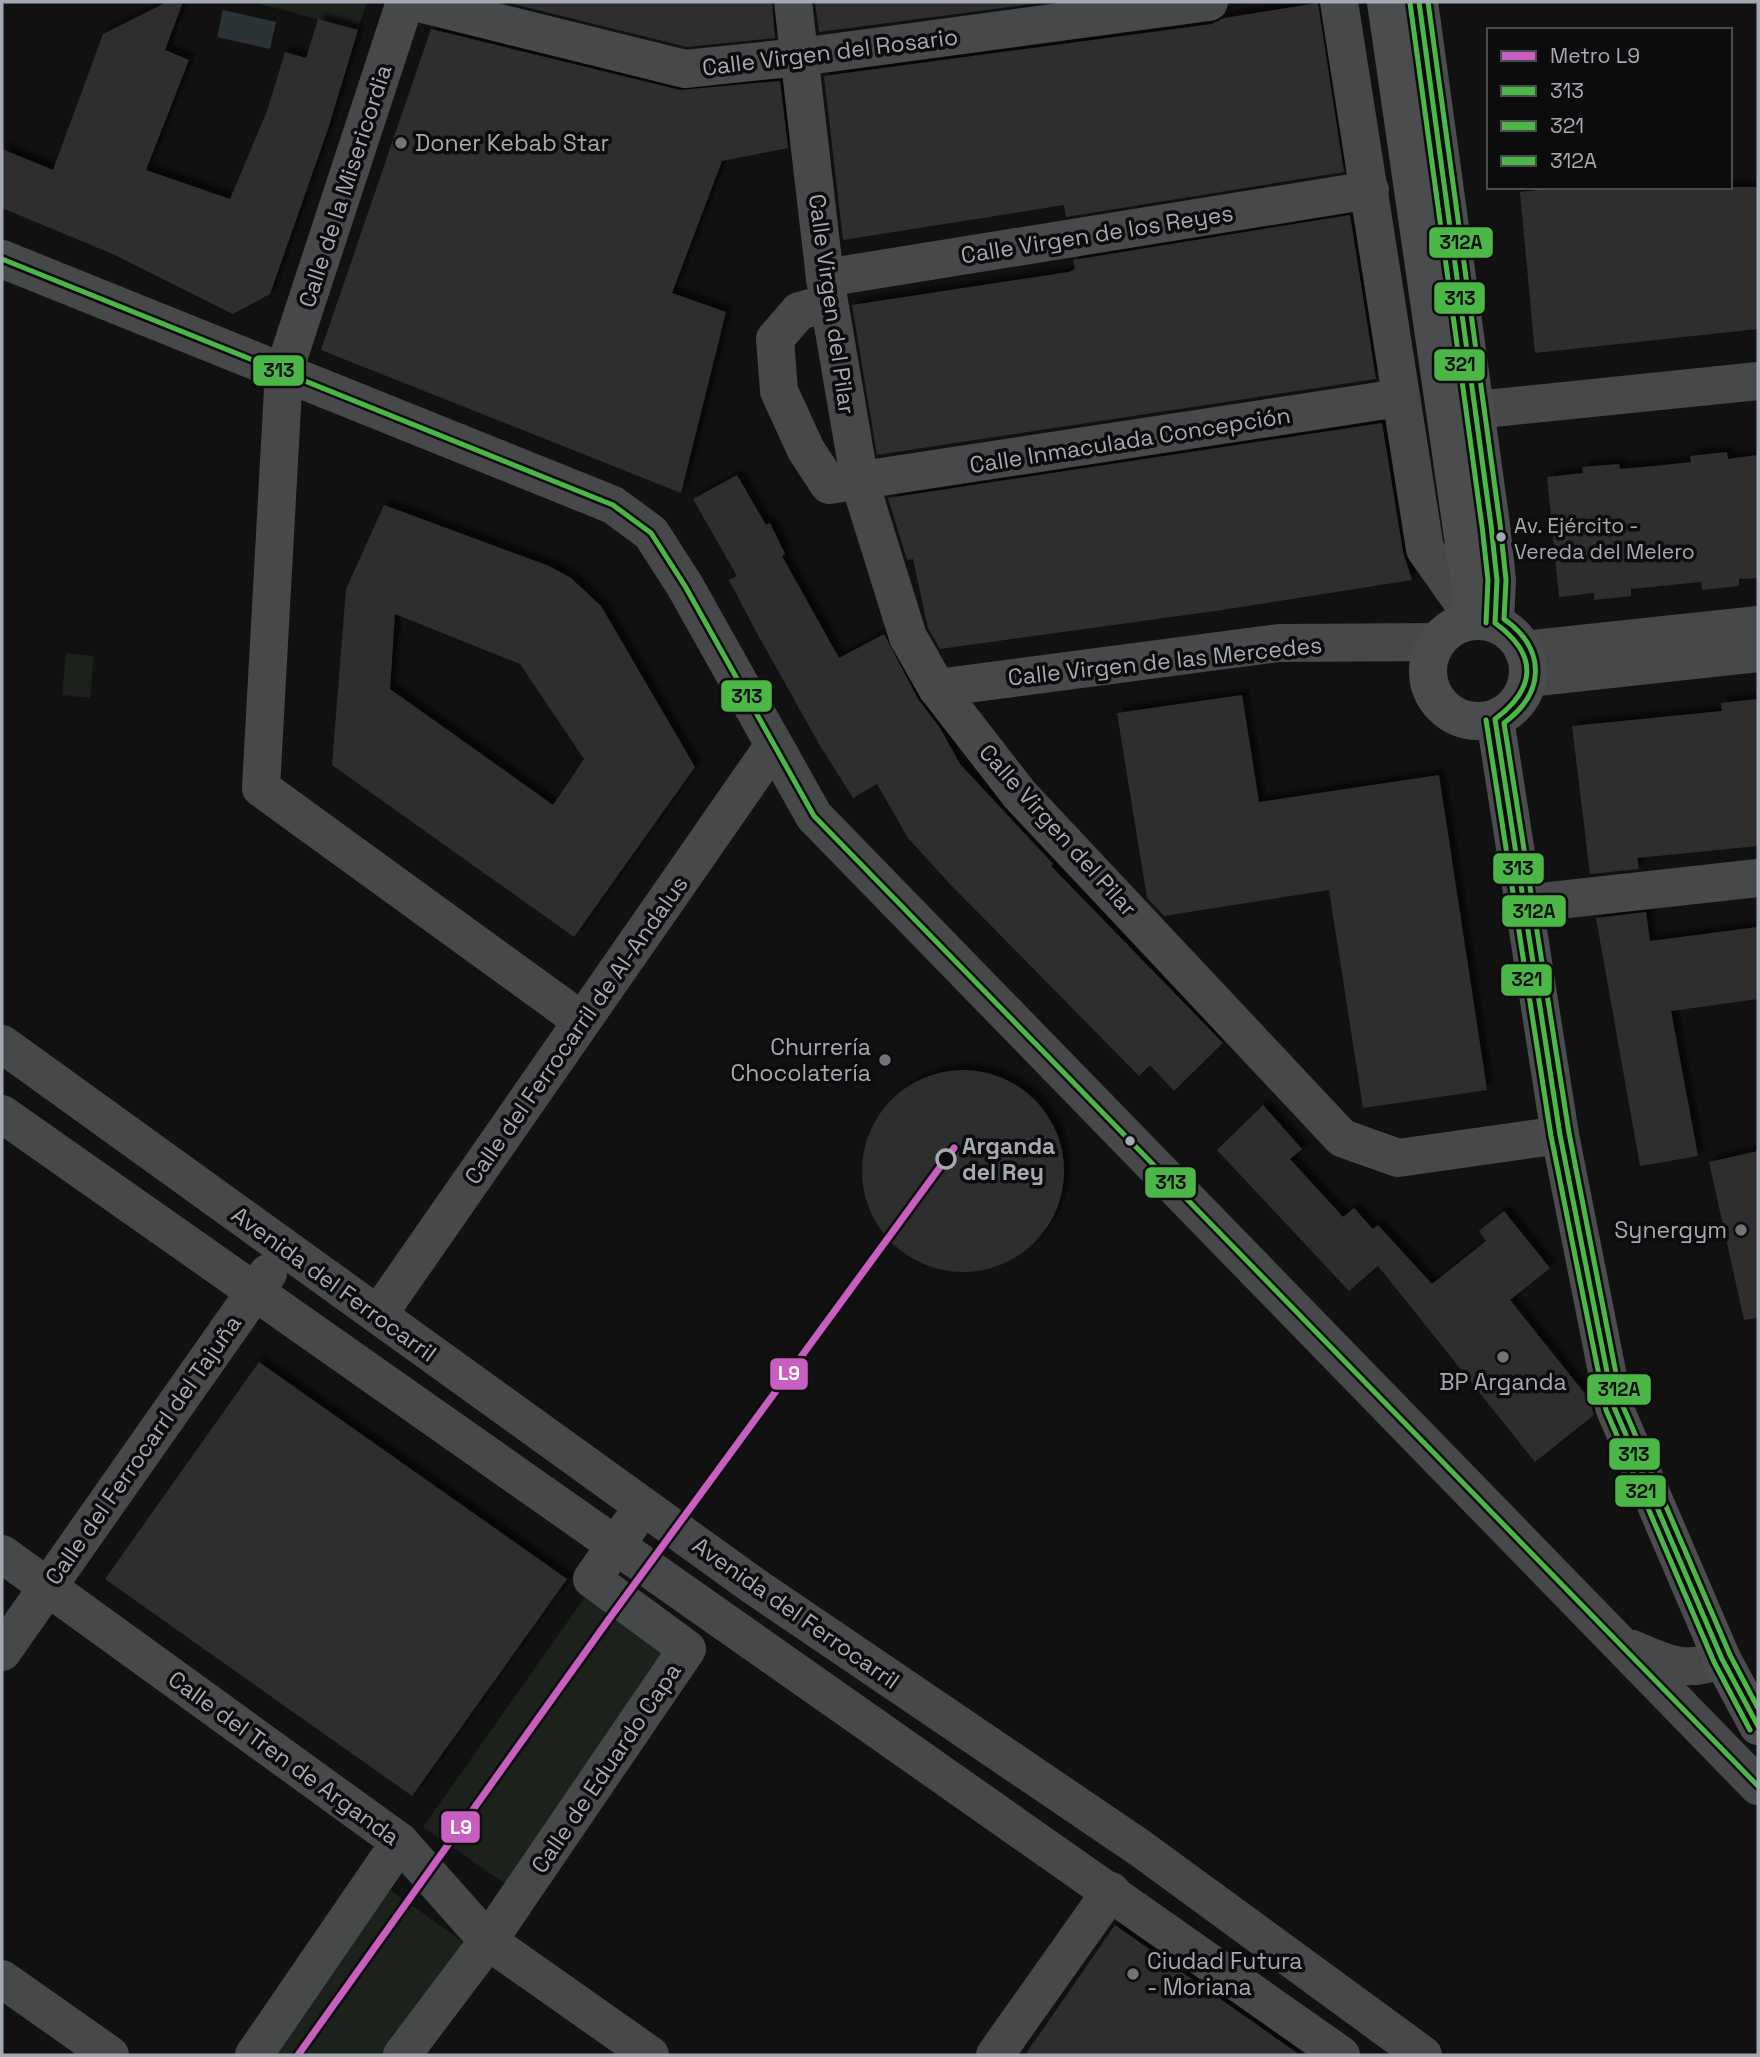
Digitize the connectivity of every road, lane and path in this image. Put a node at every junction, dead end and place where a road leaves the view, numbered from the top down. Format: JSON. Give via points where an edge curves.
{"nodes":[{"id":1,"x":405,"y":2,"type":"edge"},
{"id":2,"x":415,"y":2,"type":"edge"},
{"id":3,"x":793,"y":2,"type":"edge"},
{"id":4,"x":1209,"y":2,"type":"edge"},
{"id":5,"x":1386,"y":2,"type":"edge"},
{"id":6,"x":1419,"y":2,"type":"edge"},
{"id":7,"x":1341,"y":4,"type":"edge"},
{"id":8,"x":515,"y":14,"type":"edge"},
{"id":9,"x":800,"y":57,"type":"junction"},
{"id":10,"x":1370,"y":190,"type":"junction"},
{"id":11,"x":2,"y":259,"type":"edge"},
{"id":12,"x":827,"y":290,"type":"junction"},
{"id":13,"x":284,"y":371,"type":"junction"},
{"id":14,"x":1758,"y":381,"type":"edge"},
{"id":15,"x":1399,"y":398,"type":"junction"},
{"id":16,"x":1475,"y":410,"type":"junction"},
{"id":17,"x":860,"y":483,"type":"junction"},
{"id":18,"x":1485,"y":622,"type":"junction"},
{"id":19,"x":1758,"y":625,"type":"edge"},
{"id":20,"x":1436,"y":642,"type":"junction"},
{"id":21,"x":1758,"y":653,"type":"edge"},
{"id":22,"x":1525,"y":664,"type":"junction"},
{"id":23,"x":937,"y":688,"type":"junction"},
{"id":24,"x":1495,"y":719,"type":"junction"},
{"id":25,"x":775,"y":745,"type":"junction"},
{"id":26,"x":1758,"y":878,"type":"edge"},
{"id":27,"x":1522,"y":904,"type":"junction"},
{"id":28,"x":582,"y":1021,"type":"junction"},
{"id":29,"x":2,"y":1044,"type":"edge"},
{"id":30,"x":2,"y":1114,"type":"edge"},
{"id":31,"x":1560,"y":1135,"type":"junction"},
{"id":32,"x":285,"y":1249,"type":"junction"},
{"id":33,"x":255,"y":1293,"type":"junction"},
{"id":34,"x":378,"y":1315,"type":"junction"},
{"id":35,"x":643,"y":1506,"type":"junction"},
{"id":36,"x":615,"y":1545,"type":"junction"},
{"id":37,"x":2,"y":1554,"type":"edge"},
{"id":38,"x":47,"y":1585,"type":"junction"},
{"id":39,"x":1620,"y":1644,"type":"junction"},
{"id":40,"x":2,"y":1651,"type":"edge"},
{"id":41,"x":1722,"y":1658,"type":"junction"},
{"id":42,"x":1758,"y":1726,"type":"edge"},
{"id":43,"x":1758,"y":1786,"type":"edge"},
{"id":44,"x":400,"y":1842,"type":"junction"},
{"id":45,"x":1111,"y":1891,"type":"junction"},
{"id":46,"x":488,"y":1941,"type":"junction"},
{"id":47,"x":2,"y":1979,"type":"edge"},
{"id":48,"x":110,"y":2055,"type":"edge"},
{"id":49,"x":254,"y":2055,"type":"edge"},
{"id":50,"x":402,"y":2055,"type":"edge"},
{"id":51,"x":650,"y":2055,"type":"edge"},
{"id":52,"x":995,"y":2055,"type":"edge"},
{"id":53,"x":1341,"y":2055,"type":"edge"},
{"id":54,"x":1423,"y":2055,"type":"edge"}],
"edges":[{"from":1,"to":13,"type":"street","name":"Calle de la Misericordia"},
{"from":2,"to":8,"type":"street","name":"Calle Virgen del Rosario"},
{"from":3,"to":9,"type":"street","name":"Calle Virgen del Pilar"},
{"from":4,"to":9,"type":"street","name":"Calle Virgen del Rosario"},
{"from":5,"to":18,"type":"street"},
{"from":6,"to":16,"type":"street"},
{"from":7,"to":10,"type":"street"},
{"from":8,"to":9,"type":"street","name":"Calle Virgen del Rosario","via":[[685,69]]},
{"from":9,"to":12,"type":"street","name":"Calle Virgen del Pilar"},
{"from":10,"to":12,"type":"street","name":"Calle Virgen de los Reyes"},
{"from":10,"to":15,"type":"street"},
{"from":11,"to":13,"type":"street"},
{"from":12,"to":17,"type":"street","name":"Calle Virgen del Pilar"},
{"from":12,"to":17,"type":"street","name":"Calle Virgen de los Reyes","via":[[799,311],[775,339],[779,391],[806,450],[829,485]]},
{"from":13,"to":25,"type":"street","via":[[612,505],[651,533]]},
{"from":13,"to":28,"type":"street","name":"Calle de la Misericordia","via":[[261,788]]},
{"from":14,"to":16,"type":"street"},
{"from":15,"to":17,"type":"street","name":"Calle Inmaculada Concepción"},
{"from":15,"to":18,"type":"street","via":[[1425,549]]},
{"from":16,"to":18,"type":"street","via":[[1497,580]]},
{"from":17,"to":23,"type":"street","name":"Calle Virgen del Pilar","via":[[908,637]]},
{"from":18,"to":20,"type":"street","via":[[1458,624]]},
{"from":18,"to":22,"type":"street","via":[[1510,632]]},
{"from":19,"to":22,"type":"street"},
{"from":20,"to":23,"type":"street","name":"Calle Virgen de las Mercedes","via":[[1279,643]]},
{"from":20,"to":24,"type":"street","via":[[1430,654],[1428,683],[1442,707],[1467,720]]},
{"from":21,"to":22,"type":"street"},
{"from":22,"to":24,"type":"street","via":[[1522,695]]},
{"from":23,"to":31,"type":"street","name":"Calle Virgen del Pilar","via":[[1020,795],[1342,1138],[1398,1158]]},
{"from":24,"to":27,"type":"street"},
{"from":25,"to":28,"type":"street","name":"Calle del Ferrocarril de Al-Andalus"},
{"from":25,"to":39,"type":"street","via":[[814,817]]},
{"from":26,"to":27,"type":"street"},
{"from":27,"to":31,"type":"street"},
{"from":28,"to":34,"type":"street","name":"Calle del Ferrocarril de Al-Andalus"},
{"from":29,"to":32,"type":"street","name":"Avenida del Ferrocarril"},
{"from":30,"to":33,"type":"street","name":"Avenida del Ferrocarril"},
{"from":31,"to":41,"type":"street","via":[[1614,1407]]},
{"from":32,"to":33,"type":"street","name":"Calle del Ferrocarrl del Tajuña"},
{"from":32,"to":34,"type":"street","name":"Avenida del Ferrocarril"},
{"from":33,"to":36,"type":"street","name":"Avenida del Ferrocarril"},
{"from":33,"to":38,"type":"street","name":"Calle del Ferrocarrl del Tajuña"},
{"from":34,"to":35,"type":"street","name":"Avenida del Ferrocarril"},
{"from":35,"to":36,"type":"street","name":"Calle de Eduardo Capa"},
{"from":35,"to":54,"type":"street","name":"Avenida del Ferrocarril","via":[[1140,1849]]},
{"from":36,"to":45,"type":"street","name":"Avenida del Ferrocarril"},
{"from":36,"to":46,"type":"street","name":"Calle de Eduardo Capa","via":[[592,1579],[688,1649]]},
{"from":37,"to":38,"type":"street","name":"Calle del Tren de Arganda"},
{"from":38,"to":40,"type":"street","name":"Calle del Ferrocarrl del Tajuña"},
{"from":38,"to":44,"type":"street","name":"Calle del Tren de Arganda"},
{"from":39,"to":41,"type":"street","via":[[1675,1667],[1699,1667]]},
{"from":39,"to":43,"type":"street"},
{"from":41,"to":42,"type":"street"},
{"from":44,"to":46,"type":"street","name":"Calle del Tren de Arganda"},
{"from":44,"to":49,"type":"street"},
{"from":45,"to":52,"type":"street"},
{"from":45,"to":53,"type":"street","name":"Avenida del Ferrocarril"},
{"from":46,"to":50,"type":"street","name":"Calle de Eduardo Capa"},
{"from":46,"to":51,"type":"street","name":"Calle del Tren de Arganda"},
{"from":47,"to":48,"type":"street"}]}
